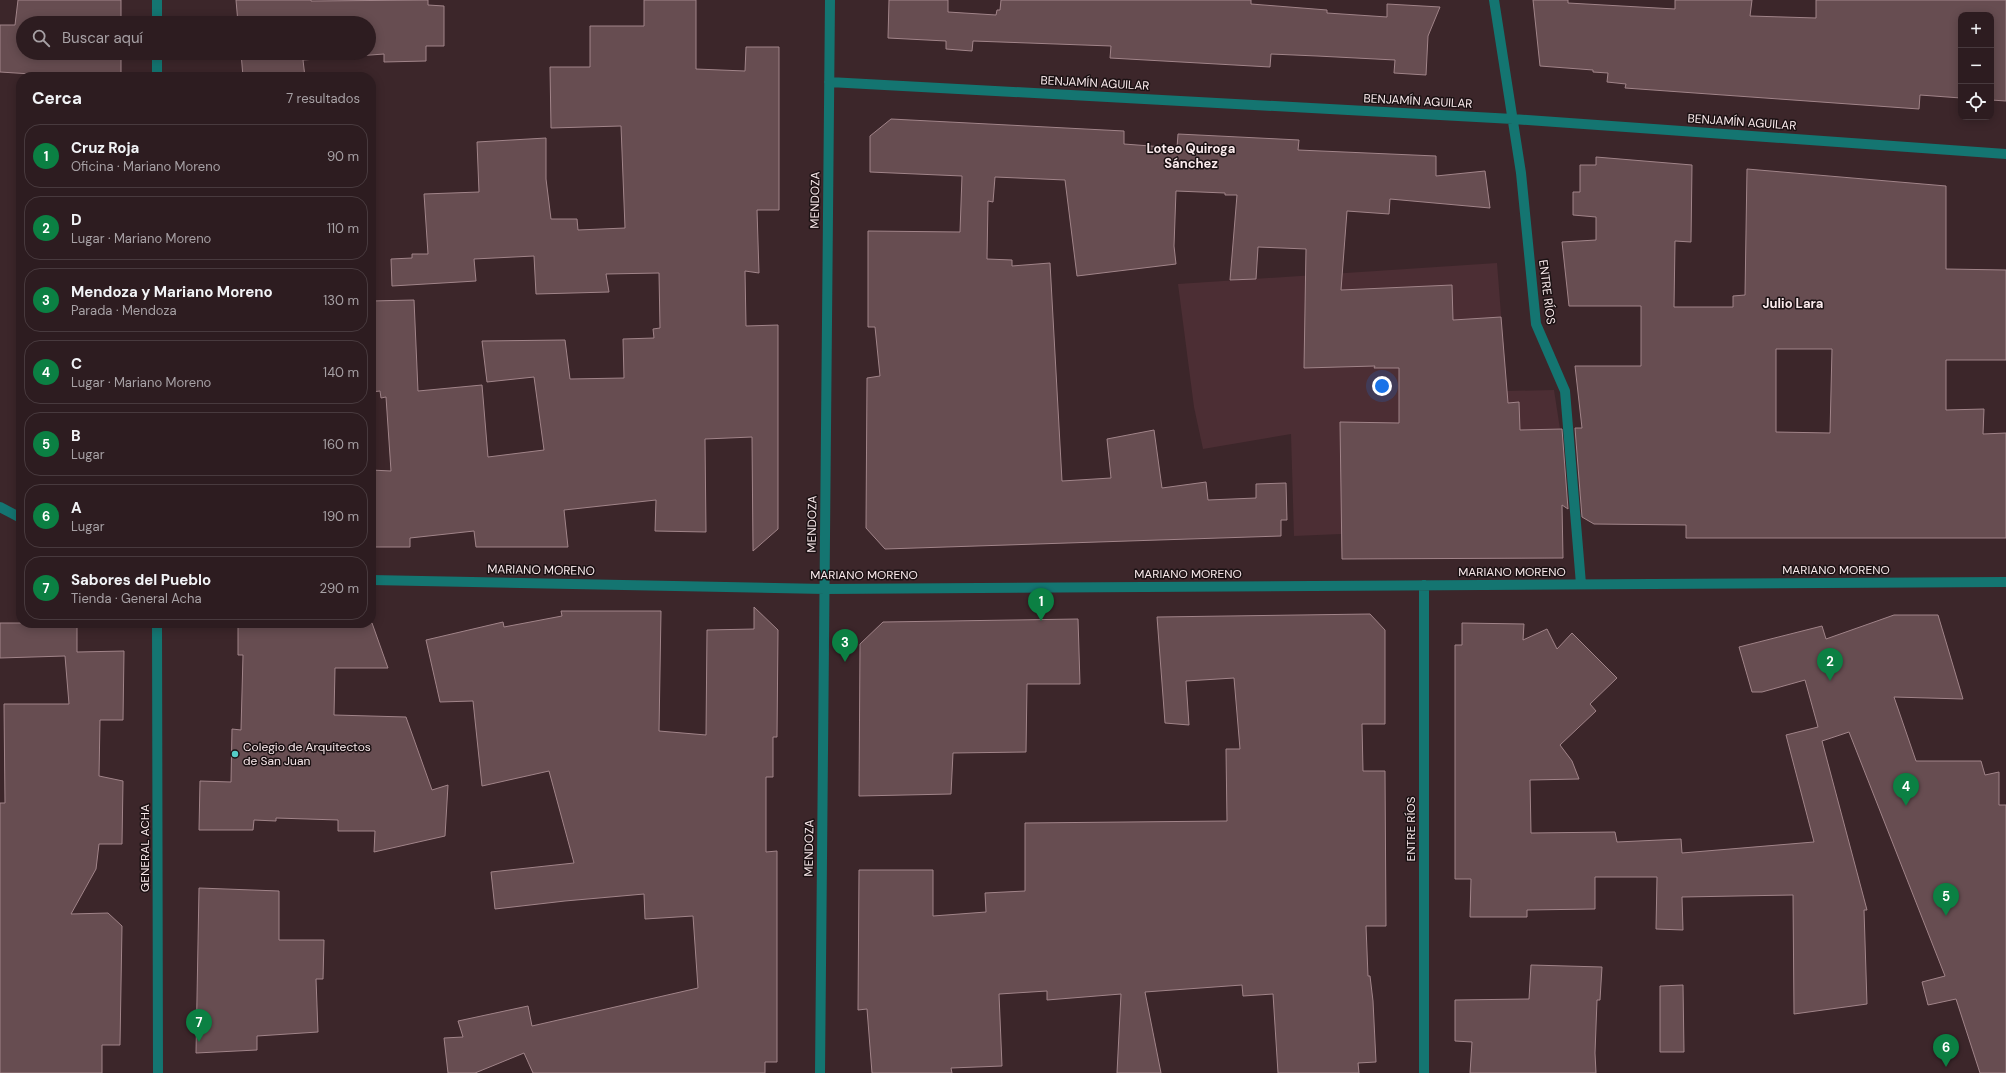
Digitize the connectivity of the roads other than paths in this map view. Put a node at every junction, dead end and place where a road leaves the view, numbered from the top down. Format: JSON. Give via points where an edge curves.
{"nodes":[{"id":1,"x":157,"y":0,"type":"edge"},
{"id":2,"x":830,"y":0,"type":"edge"},
{"id":3,"x":1494,"y":0,"type":"edge"},
{"id":4,"x":157,"y":16,"type":"edge"},
{"id":5,"x":157,"y":60,"type":"edge"},
{"id":6,"x":157,"y":72,"type":"edge"},
{"id":7,"x":829,"y":82,"type":"junction"},
{"id":8,"x":1513,"y":119,"type":"junction"},
{"id":9,"x":2006,"y":154,"type":"edge"},
{"id":10,"x":0,"y":507,"type":"edge"},
{"id":11,"x":16,"y":515,"type":"edge"},
{"id":12,"x":376,"y":580,"type":"edge"},
{"id":13,"x":2006,"y":582,"type":"edge"},
{"id":14,"x":1581,"y":584,"type":"junction"},
{"id":15,"x":1424,"y":585,"type":"junction"},
{"id":16,"x":824,"y":589,"type":"junction"},
{"id":17,"x":158,"y":628,"type":"edge"},
{"id":18,"x":158,"y":1073,"type":"edge"},
{"id":19,"x":820,"y":1073,"type":"edge"},
{"id":20,"x":1424,"y":1073,"type":"edge"}],
"edges":[{"from":1,"to":4,"type":"street"},
{"from":2,"to":7,"type":"street","name":"MENDOZA"},
{"from":3,"to":8,"type":"street","name":"ENTRE RÍOS"},
{"from":5,"to":6,"type":"street"},
{"from":7,"to":8,"type":"street","name":"BENJAMÍN AGUILAR"},
{"from":7,"to":16,"type":"street","name":"MENDOZA"},
{"from":8,"to":9,"type":"street","name":"BENJAMÍN AGUILAR"},
{"from":8,"to":14,"type":"street","name":"ENTRE RÍOS","via":[[1536,324],[1565,391]]},
{"from":10,"to":11,"type":"street"},
{"from":12,"to":16,"type":"street","name":"MARIANO MORENO"},
{"from":13,"to":14,"type":"street","name":"MARIANO MORENO"},
{"from":14,"to":15,"type":"street","name":"MARIANO MORENO"},
{"from":15,"to":16,"type":"street","name":"MARIANO MORENO"},
{"from":15,"to":20,"type":"street","name":"ENTRE RÍOS"},
{"from":16,"to":19,"type":"street","name":"MENDOZA"},
{"from":17,"to":18,"type":"street","name":"GENERAL ACHA"}]}
